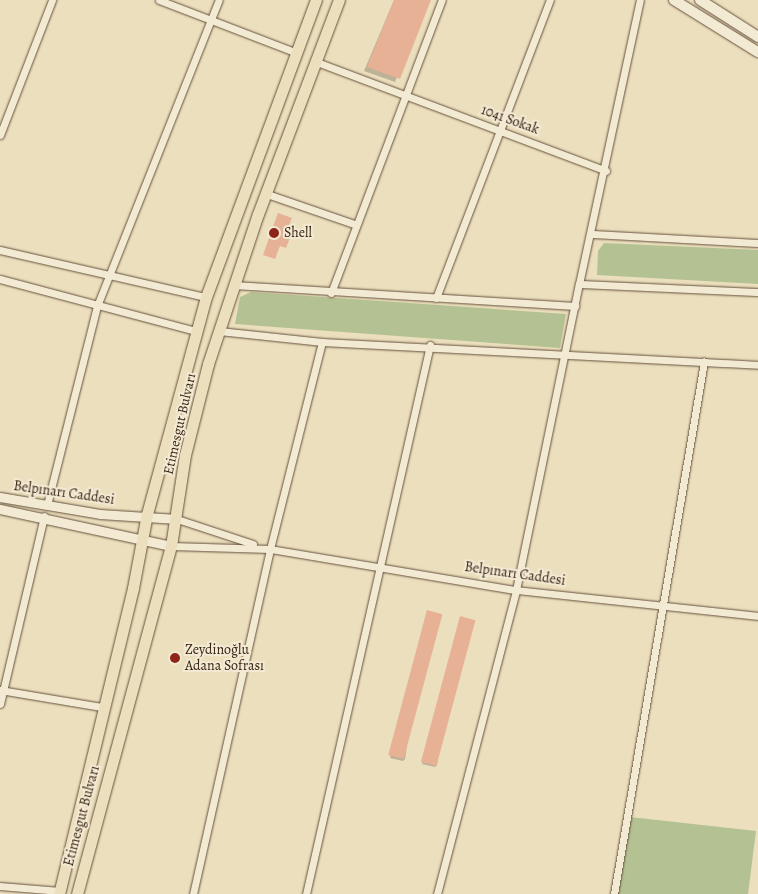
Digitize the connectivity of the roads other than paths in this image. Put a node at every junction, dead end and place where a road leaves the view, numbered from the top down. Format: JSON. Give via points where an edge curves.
{"nodes":[{"id":1,"x":52,"y":0,"type":"edge"},
{"id":2,"x":159,"y":0,"type":"edge"},
{"id":3,"x":219,"y":0,"type":"edge"},
{"id":4,"x":316,"y":0,"type":"edge"},
{"id":5,"x":339,"y":0,"type":"edge"},
{"id":6,"x":442,"y":0,"type":"edge"},
{"id":7,"x":550,"y":0,"type":"edge"},
{"id":8,"x":640,"y":0,"type":"edge"},
{"id":9,"x":674,"y":0,"type":"edge"},
{"id":10,"x":700,"y":0,"type":"edge"},
{"id":11,"x":212,"y":20,"type":"junction"},
{"id":12,"x":758,"y":37,"type":"edge"},
{"id":13,"x":758,"y":52,"type":"edge"},
{"id":14,"x":297,"y":53,"type":"junction"},
{"id":15,"x":314,"y":61,"type":"junction"},
{"id":16,"x":403,"y":96,"type":"junction"},
{"id":17,"x":501,"y":130,"type":"junction"},
{"id":18,"x":0,"y":135,"type":"edge"},
{"id":19,"x":606,"y":171,"type":"junction"},
{"id":20,"x":266,"y":194,"type":"junction"},
{"id":21,"x":354,"y":224,"type":"junction"},
{"id":22,"x":592,"y":234,"type":"junction"},
{"id":23,"x":758,"y":243,"type":"edge"},
{"id":24,"x":0,"y":250,"type":"edge"},
{"id":25,"x":110,"y":275,"type":"junction"},
{"id":26,"x":0,"y":279,"type":"edge"},
{"id":27,"x":579,"y":284,"type":"junction"},
{"id":28,"x":233,"y":285,"type":"junction"},
{"id":29,"x":758,"y":292,"type":"edge"},
{"id":30,"x":331,"y":293,"type":"junction"},
{"id":31,"x":206,"y":297,"type":"junction"},
{"id":32,"x":436,"y":298,"type":"junction"},
{"id":33,"x":97,"y":306,"type":"junction"},
{"id":34,"x":575,"y":306,"type":"junction"},
{"id":35,"x":196,"y":331,"type":"junction"},
{"id":36,"x":219,"y":331,"type":"junction"},
{"id":37,"x":322,"y":342,"type":"junction"},
{"id":38,"x":430,"y":345,"type":"junction"},
{"id":39,"x":566,"y":352,"type":"junction"},
{"id":40,"x":704,"y":362,"type":"junction"},
{"id":41,"x":758,"y":365,"type":"edge"},
{"id":42,"x":0,"y":497,"type":"edge"},
{"id":43,"x":47,"y":505,"type":"junction"},
{"id":44,"x":0,"y":509,"type":"edge"},
{"id":45,"x":147,"y":514,"type":"junction"},
{"id":46,"x":44,"y":516,"type":"junction"},
{"id":47,"x":177,"y":519,"type":"junction"},
{"id":48,"x":141,"y":543,"type":"junction"},
{"id":49,"x":171,"y":546,"type":"junction"},
{"id":50,"x":270,"y":549,"type":"junction"},
{"id":51,"x":377,"y":567,"type":"junction"},
{"id":52,"x":516,"y":590,"type":"junction"},
{"id":53,"x":662,"y":605,"type":"junction"},
{"id":54,"x":758,"y":616,"type":"edge"},
{"id":55,"x":2,"y":690,"type":"edge"},
{"id":56,"x":0,"y":704,"type":"edge"},
{"id":57,"x":102,"y":707,"type":"junction"},
{"id":58,"x":0,"y":886,"type":"edge"},
{"id":59,"x":60,"y":892,"type":"edge"},
{"id":60,"x":77,"y":894,"type":"edge"},
{"id":61,"x":193,"y":894,"type":"edge"},
{"id":62,"x":306,"y":894,"type":"edge"},
{"id":63,"x":437,"y":894,"type":"edge"},
{"id":64,"x":614,"y":894,"type":"edge"}],
"edges":[{"from":1,"to":18,"type":"street"},
{"from":2,"to":11,"type":"street"},
{"from":3,"to":11,"type":"street"},
{"from":4,"to":14,"type":"main road","name":"Etimesgut Bulvarı"},
{"from":5,"to":15,"type":"main road","name":"Etimesgut Bulvarı"},
{"from":6,"to":16,"type":"street"},
{"from":7,"to":17,"type":"street"},
{"from":8,"to":19,"type":"street"},
{"from":9,"to":13,"type":"main road"},
{"from":10,"to":12,"type":"main road"},
{"from":11,"to":14,"type":"street"},
{"from":11,"to":25,"type":"street"},
{"from":14,"to":31,"type":"main road","name":"Etimesgut Bulvarı"},
{"from":15,"to":16,"type":"street","name":"1041 Sokak"},
{"from":15,"to":20,"type":"main road","name":"Etimesgut Bulvarı"},
{"from":16,"to":17,"type":"street","name":"1041 Sokak"},
{"from":16,"to":21,"type":"street"},
{"from":17,"to":19,"type":"street","name":"1041 Sokak"},
{"from":17,"to":32,"type":"street"},
{"from":19,"to":22,"type":"street"},
{"from":20,"to":21,"type":"street"},
{"from":20,"to":28,"type":"main road","name":"Etimesgut Bulvarı"},
{"from":21,"to":30,"type":"street"},
{"from":22,"to":23,"type":"street"},
{"from":22,"to":27,"type":"street"},
{"from":24,"to":25,"type":"street"},
{"from":25,"to":31,"type":"street"},
{"from":25,"to":33,"type":"street"},
{"from":26,"to":33,"type":"street"},
{"from":27,"to":29,"type":"street"},
{"from":27,"to":34,"type":"street"},
{"from":28,"to":30,"type":"street"},
{"from":28,"to":36,"type":"main road","name":"Etimesgut Bulvarı"},
{"from":30,"to":32,"type":"street"},
{"from":31,"to":35,"type":"main road","name":"Etimesgut Bulvarı"},
{"from":32,"to":34,"type":"street"},
{"from":33,"to":35,"type":"street"},
{"from":33,"to":43,"type":"street"},
{"from":34,"to":39,"type":"street"},
{"from":35,"to":45,"type":"main road","name":"Etimesgut Bulvarı"},
{"from":36,"to":37,"type":"street"},
{"from":36,"to":47,"type":"main road","name":"Etimesgut Bulvarı","via":[[185,455]]},
{"from":37,"to":38,"type":"street"},
{"from":37,"to":50,"type":"street"},
{"from":38,"to":39,"type":"street"},
{"from":38,"to":51,"type":"street"},
{"from":39,"to":40,"type":"street"},
{"from":39,"to":52,"type":"street"},
{"from":40,"to":41,"type":"street"},
{"from":40,"to":53,"type":"street"},
{"from":42,"to":43,"type":"street","name":"Belpınarı Caddesi"},
{"from":43,"to":45,"type":"street","name":"Belpınarı Caddesi","via":[[100,514]]},
{"from":44,"to":46,"type":"street","name":"Belpınarı Caddesi"},
{"from":45,"to":47,"type":"street","name":"Belpınarı Caddesi"},
{"from":45,"to":48,"type":"main road","name":"Etimesgut Bulvarı"},
{"from":46,"to":48,"type":"street","name":"Belpınarı Caddesi","via":[[105,528]]},
{"from":46,"to":55,"type":"street"},
{"from":47,"to":49,"type":"main road","name":"Etimesgut Bulvarı"},
{"from":47,"to":50,"type":"street","name":"Belpınarı Caddesi"},
{"from":48,"to":49,"type":"street","name":"Belpınarı Caddesi"},
{"from":48,"to":57,"type":"main road","name":"Etimesgut Bulvarı"},
{"from":49,"to":50,"type":"street","name":"Belpınarı Caddesi","via":[[208,544]]},
{"from":49,"to":60,"type":"main road","name":"Etimesgut Bulvarı"},
{"from":50,"to":51,"type":"street","name":"Belpınarı Caddesi"},
{"from":50,"to":61,"type":"street"},
{"from":51,"to":52,"type":"street","name":"Belpınarı Caddesi"},
{"from":51,"to":62,"type":"street"},
{"from":52,"to":53,"type":"street","name":"Belpınarı Caddesi"},
{"from":52,"to":63,"type":"street"},
{"from":53,"to":54,"type":"street","name":"Belpınarı Caddesi"},
{"from":53,"to":64,"type":"street"},
{"from":55,"to":56,"type":"street"},
{"from":55,"to":57,"type":"street"},
{"from":57,"to":59,"type":"main road","name":"Etimesgut Bulvarı"},
{"from":58,"to":59,"type":"street"}]}
